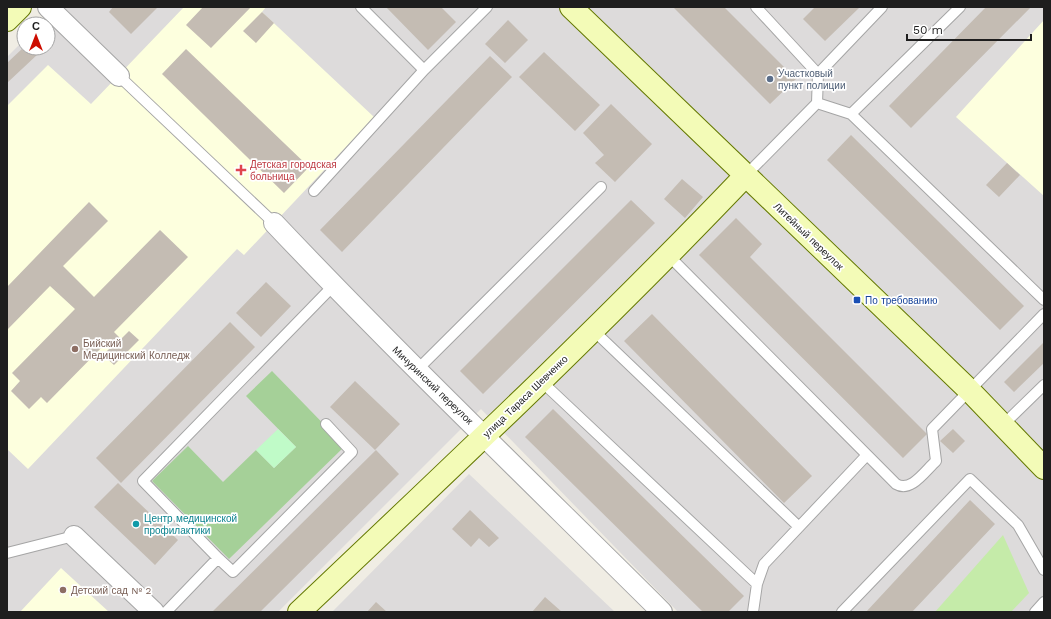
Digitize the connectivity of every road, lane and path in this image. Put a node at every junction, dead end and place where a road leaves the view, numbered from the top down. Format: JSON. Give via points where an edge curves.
{"nodes":[{"id":1,"x":20,"y":7,"type":"edge"},
{"id":2,"x":48,"y":7,"type":"edge"},
{"id":3,"x":361,"y":7,"type":"edge"},
{"id":4,"x":487,"y":7,"type":"edge"},
{"id":5,"x":570,"y":7,"type":"edge"},
{"id":6,"x":882,"y":7,"type":"edge"},
{"id":7,"x":960,"y":7,"type":"edge"},
{"id":8,"x":759,"y":8,"type":"edge"},
{"id":9,"x":7,"y":20,"type":"edge"},
{"id":10,"x":424,"y":70,"type":"junction"},
{"id":11,"x":818,"y":74,"type":"junction"},
{"id":12,"x":119,"y":76,"type":"joint"},
{"id":13,"x":817,"y":103,"type":"junction"},
{"id":14,"x":851,"y":114,"type":"junction"},
{"id":15,"x":746,"y":175,"type":"junction"},
{"id":16,"x":601,"y":187,"type":"dead end"},
{"id":17,"x":314,"y":191,"type":"dead end"},
{"id":18,"x":274,"y":223,"type":"joint"},
{"id":19,"x":669,"y":256,"type":"junction"},
{"id":20,"x":334,"y":286,"type":"junction"},
{"id":21,"x":1044,"y":300,"type":"edge"},
{"id":22,"x":1044,"y":314,"type":"edge"},
{"id":23,"x":593,"y":330,"type":"junction"},
{"id":24,"x":417,"y":370,"type":"junction"},
{"id":25,"x":541,"y":381,"type":"junction"},
{"id":26,"x":1044,"y":385,"type":"edge"},
{"id":27,"x":969,"y":390,"type":"junction"},
{"id":28,"x":326,"y":424,"type":"dead end"},
{"id":29,"x":1004,"y":424,"type":"junction"},
{"id":30,"x":485,"y":436,"type":"junction"},
{"id":31,"x":867,"y":455,"type":"junction"},
{"id":32,"x":1044,"y":468,"type":"edge"},
{"id":33,"x":799,"y":527,"type":"junction"},
{"id":34,"x":74,"y":536,"type":"joint"},
{"id":35,"x":7,"y":552,"type":"edge"},
{"id":36,"x":218,"y":558,"type":"junction"},
{"id":37,"x":1044,"y":570,"type":"edge"},
{"id":38,"x":757,"y":584,"type":"junction"},
{"id":39,"x":1044,"y":602,"type":"edge"},
{"id":40,"x":154,"y":612,"type":"edge"},
{"id":41,"x":166,"y":612,"type":"edge"},
{"id":42,"x":299,"y":612,"type":"edge"},
{"id":43,"x":662,"y":612,"type":"edge"},
{"id":44,"x":753,"y":612,"type":"edge"},
{"id":45,"x":842,"y":612,"type":"edge"},
{"id":46,"x":1035,"y":612,"type":"edge"}],
"edges":[{"from":1,"to":9,"type":"main road"},
{"from":2,"to":12,"type":"street"},
{"from":3,"to":10,"type":"lane"},
{"from":4,"to":10,"type":"lane"},
{"from":5,"to":15,"type":"main road","name":"Литейный переулок"},
{"from":6,"to":11,"type":"lane"},
{"from":7,"to":14,"type":"lane"},
{"from":8,"to":11,"type":"lane"},
{"from":10,"to":17,"type":"lane"},
{"from":11,"to":13,"type":"lane"},
{"from":12,"to":18,"type":"lane"},
{"from":13,"to":14,"type":"lane"},
{"from":13,"to":15,"type":"lane"},
{"from":14,"to":21,"type":"lane"},
{"from":15,"to":19,"type":"main road","name":"улица Тараса Шевченко"},
{"from":15,"to":27,"type":"main road","name":"Литейный переулок"},
{"from":16,"to":24,"type":"lane"},
{"from":18,"to":20,"type":"street","name":"Мичуринский переулок"},
{"from":19,"to":23,"type":"main road","name":"улица Тараса Шевченко"},
{"from":19,"to":31,"type":"lane"},
{"from":20,"to":24,"type":"street","name":"Мичуринский переулок"},
{"from":20,"to":36,"type":"lane","via":[[143,482]]},
{"from":22,"to":27,"type":"lane"},
{"from":23,"to":25,"type":"main road","name":"улица Тараса Шевченко"},
{"from":23,"to":33,"type":"lane"},
{"from":24,"to":30,"type":"street","name":"Мичуринский переулок"},
{"from":25,"to":30,"type":"main road","name":"улица Тараса Шевченко"},
{"from":25,"to":38,"type":"lane"},
{"from":26,"to":29,"type":"lane"},
{"from":27,"to":29,"type":"main road","name":"Литейный переулок"},
{"from":27,"to":31,"type":"lane","via":[[932,428],[936,461],[909,487],[902,488],[896,484]]},
{"from":28,"to":36,"type":"lane","via":[[352,452],[233,572]]},
{"from":29,"to":32,"type":"main road","name":"Литейный переулок"},
{"from":30,"to":42,"type":"main road","name":"улица Тараса Шевченко"},
{"from":30,"to":43,"type":"street","name":"Мичуринский переулок"},
{"from":31,"to":33,"type":"lane"},
{"from":33,"to":38,"type":"lane","via":[[764,564]]},
{"from":34,"to":35,"type":"lane"},
{"from":34,"to":40,"type":"street"},
{"from":36,"to":41,"type":"lane"},
{"from":37,"to":45,"type":"lane","via":[[1018,525],[970,479]]},
{"from":38,"to":44,"type":"lane"},
{"from":39,"to":46,"type":"lane"}]}
